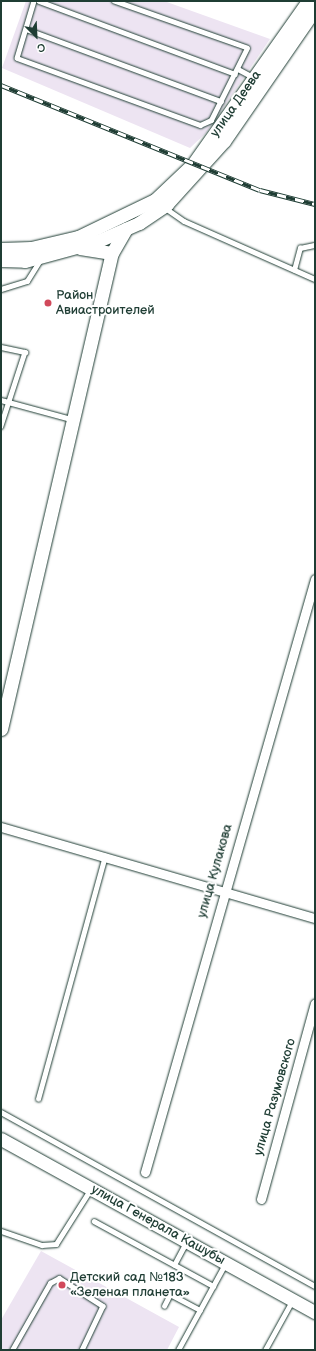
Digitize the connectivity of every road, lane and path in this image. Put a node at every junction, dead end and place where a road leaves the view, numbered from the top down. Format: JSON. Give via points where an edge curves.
{"nodes":[{"id":1,"x":34,"y":1,"type":"edge"},
{"id":2,"x":39,"y":1,"type":"edge"},
{"id":3,"x":114,"y":1,"type":"edge"},
{"id":4,"x":308,"y":1,"type":"edge"},
{"id":5,"x":315,"y":9,"type":"edge"},
{"id":6,"x":26,"y":29,"type":"junction"},
{"id":7,"x":237,"y":72,"type":"junction"},
{"id":8,"x":255,"y":78,"type":"junction"},
{"id":9,"x":221,"y":101,"type":"junction"},
{"id":10,"x":159,"y":203,"type":"junction"},
{"id":11,"x":126,"y":229,"type":"junction"},
{"id":12,"x":314,"y":245,"type":"dead end"},
{"id":13,"x":76,"y":247,"type":"junction"},
{"id":14,"x":1,"y":249,"type":"edge"},
{"id":15,"x":112,"y":253,"type":"junction"},
{"id":16,"x":42,"y":256,"type":"junction"},
{"id":17,"x":1,"y":260,"type":"edge"},
{"id":18,"x":294,"y":270,"type":"junction"},
{"id":19,"x":315,"y":279,"type":"edge"},
{"id":20,"x":1,"y":289,"type":"edge"},
{"id":21,"x":1,"y":347,"type":"edge"},
{"id":22,"x":1,"y":400,"type":"edge"},
{"id":23,"x":8,"y":402,"type":"junction"},
{"id":24,"x":73,"y":420,"type":"junction"},
{"id":25,"x":1,"y":426,"type":"edge"},
{"id":26,"x":315,"y":579,"type":"edge"},
{"id":27,"x":4,"y":706,"type":"edge"},
{"id":28,"x":1,"y":729,"type":"edge"},
{"id":29,"x":1,"y":827,"type":"edge"},
{"id":30,"x":106,"y":855,"type":"junction"},
{"id":31,"x":223,"y":891,"type":"junction"},
{"id":32,"x":315,"y":918,"type":"edge"},
{"id":33,"x":315,"y":1003,"type":"edge"},
{"id":34,"x":38,"y":1099,"type":"dead end"},
{"id":35,"x":1,"y":1112,"type":"edge"},
{"id":36,"x":1,"y":1139,"type":"edge"},
{"id":37,"x":145,"y":1172,"type":"dead end"},
{"id":38,"x":91,"y":1188,"type":"junction"},
{"id":39,"x":261,"y":1199,"type":"dead end"},
{"id":40,"x":94,"y":1221,"type":"dead end"},
{"id":41,"x":1,"y":1231,"type":"edge"},
{"id":42,"x":187,"y":1241,"type":"junction"},
{"id":43,"x":226,"y":1263,"type":"junction"},
{"id":44,"x":174,"y":1265,"type":"junction"},
{"id":45,"x":213,"y":1286,"type":"junction"},
{"id":46,"x":315,"y":1286,"type":"edge"},
{"id":47,"x":293,"y":1300,"type":"junction"},
{"id":48,"x":164,"y":1306,"type":"dead end"},
{"id":49,"x":200,"y":1310,"type":"junction"},
{"id":50,"x":315,"y":1312,"type":"edge"},
{"id":51,"x":12,"y":1350,"type":"edge"},
{"id":52,"x":82,"y":1350,"type":"edge"},
{"id":53,"x":178,"y":1350,"type":"edge"},
{"id":54,"x":265,"y":1350,"type":"edge"}],
"edges":[{"from":1,"to":6,"type":"lane"},
{"from":2,"to":7,"type":"lane"},
{"from":3,"to":7,"type":"lane","via":[[247,48]]},
{"from":4,"to":8,"type":"street","name":"улица Деева"},
{"from":5,"to":10,"type":"street","via":[[224,141],[198,173]]},
{"from":6,"to":9,"type":"lane"},
{"from":6,"to":9,"type":"lane","via":[[17,58],[200,125],[211,120]]},
{"from":7,"to":8,"type":"lane"},
{"from":7,"to":9,"type":"lane"},
{"from":8,"to":10,"type":"street","name":"улица Деева","via":[[193,164]]},
{"from":10,"to":11,"type":"street"},
{"from":10,"to":14,"type":"street","via":[[78,237],[31,248]]},
{"from":10,"to":18,"type":"lane","via":[[184,221]]},
{"from":11,"to":13,"type":"street"},
{"from":11,"to":15,"type":"street"},
{"from":12,"to":18,"type":"lane","via":[[300,248]]},
{"from":13,"to":15,"type":"street"},
{"from":13,"to":16,"type":"street"},
{"from":15,"to":24,"type":"street"},
{"from":16,"to":17,"type":"street"},
{"from":16,"to":20,"type":"lane","via":[[27,282]]},
{"from":18,"to":19,"type":"lane"},
{"from":21,"to":23,"type":"lane","via":[[25,352]]},
{"from":22,"to":23,"type":"lane"},
{"from":23,"to":24,"type":"lane"},
{"from":23,"to":25,"type":"lane"},
{"from":24,"to":27,"type":"street"},
{"from":26,"to":31,"type":"street","name":"улица Кулакова"},
{"from":27,"to":28,"type":"street"},
{"from":29,"to":30,"type":"street"},
{"from":30,"to":31,"type":"street"},
{"from":30,"to":34,"type":"lane"},
{"from":31,"to":32,"type":"street"},
{"from":31,"to":37,"type":"street","name":"улица Кулакова"},
{"from":33,"to":39,"type":"street","name":"улица Разумовского"},
{"from":35,"to":46,"type":"lane"},
{"from":36,"to":38,"type":"street","name":"улица Генерала Кашубы"},
{"from":38,"to":41,"type":"lane","via":[[56,1244],[42,1245]]},
{"from":38,"to":42,"type":"street","name":"улица Генерала Кашубы"},
{"from":40,"to":44,"type":"lane"},
{"from":42,"to":43,"type":"street","name":"улица Генерала Кашубы"},
{"from":42,"to":44,"type":"lane"},
{"from":43,"to":45,"type":"lane"},
{"from":43,"to":47,"type":"street","name":"улица Генерала Кашубы"},
{"from":44,"to":45,"type":"lane"},
{"from":45,"to":49,"type":"lane"},
{"from":47,"to":50,"type":"street","name":"улица Генерала Кашубы"},
{"from":47,"to":54,"type":"lane"},
{"from":48,"to":49,"type":"lane","via":[[170,1294]]},
{"from":49,"to":53,"type":"lane"},
{"from":51,"to":52,"type":"lane","via":[[50,1283],[59,1278],[103,1306]]}]}
